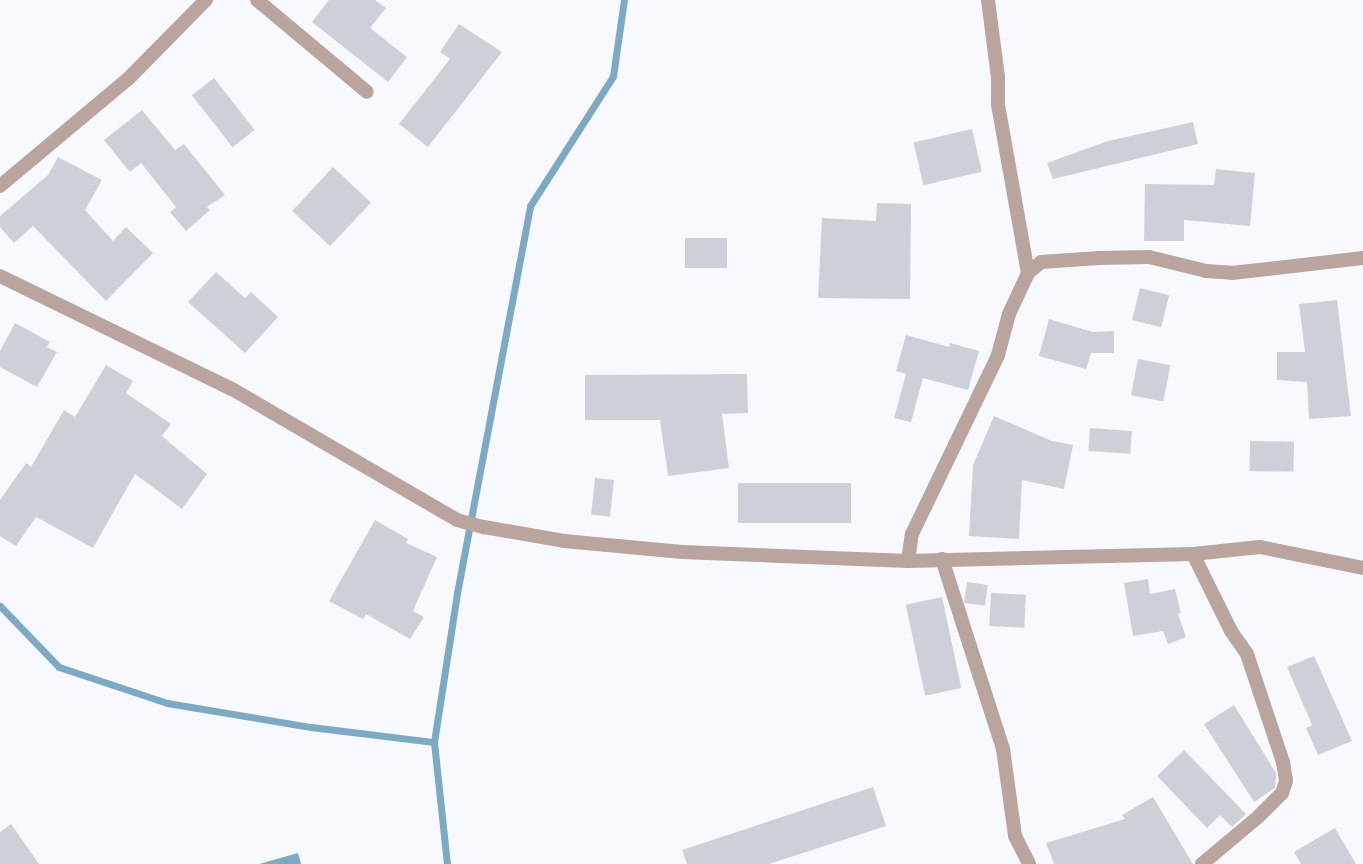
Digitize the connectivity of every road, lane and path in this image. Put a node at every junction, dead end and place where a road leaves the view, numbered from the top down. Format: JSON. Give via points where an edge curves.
{"nodes":[{"id":1,"x":206,"y":0,"type":"edge"},
{"id":2,"x":256,"y":0,"type":"edge"},
{"id":3,"x":988,"y":0,"type":"edge"},
{"id":4,"x":367,"y":92,"type":"dead end"},
{"id":5,"x":0,"y":186,"type":"edge"},
{"id":6,"x":1363,"y":258,"type":"edge"},
{"id":7,"x":1028,"y":273,"type":"junction"},
{"id":8,"x":0,"y":276,"type":"edge"},
{"id":9,"x":1193,"y":554,"type":"junction"},
{"id":10,"x":942,"y":559,"type":"junction"},
{"id":11,"x":908,"y":561,"type":"junction"},
{"id":12,"x":1363,"y":568,"type":"edge"},
{"id":13,"x":1029,"y":864,"type":"edge"},
{"id":14,"x":1202,"y":864,"type":"edge"}],
"edges":[{"from":1,"to":5,"type":"street","via":[[129,78]]},
{"from":2,"to":4,"type":"street"},
{"from":3,"to":7,"type":"street","via":[[998,77],[998,104]]},
{"from":6,"to":7,"type":"street","via":[[1232,273],[1206,271],[1150,258],[1099,258],[1041,262]]},
{"from":7,"to":11,"type":"street","via":[[1009,314],[998,354],[912,534]]},
{"from":8,"to":11,"type":"street","via":[[232,389],[457,520],[564,541],[682,552]]},
{"from":9,"to":10,"type":"street"},
{"from":9,"to":12,"type":"street","via":[[1260,547]]},
{"from":9,"to":14,"type":"street","via":[[1231,631],[1248,654],[1283,762],[1286,781],[1282,793],[1264,811]]},
{"from":10,"to":11,"type":"street"},
{"from":10,"to":13,"type":"street","via":[[1003,749],[1015,836]]}]}
